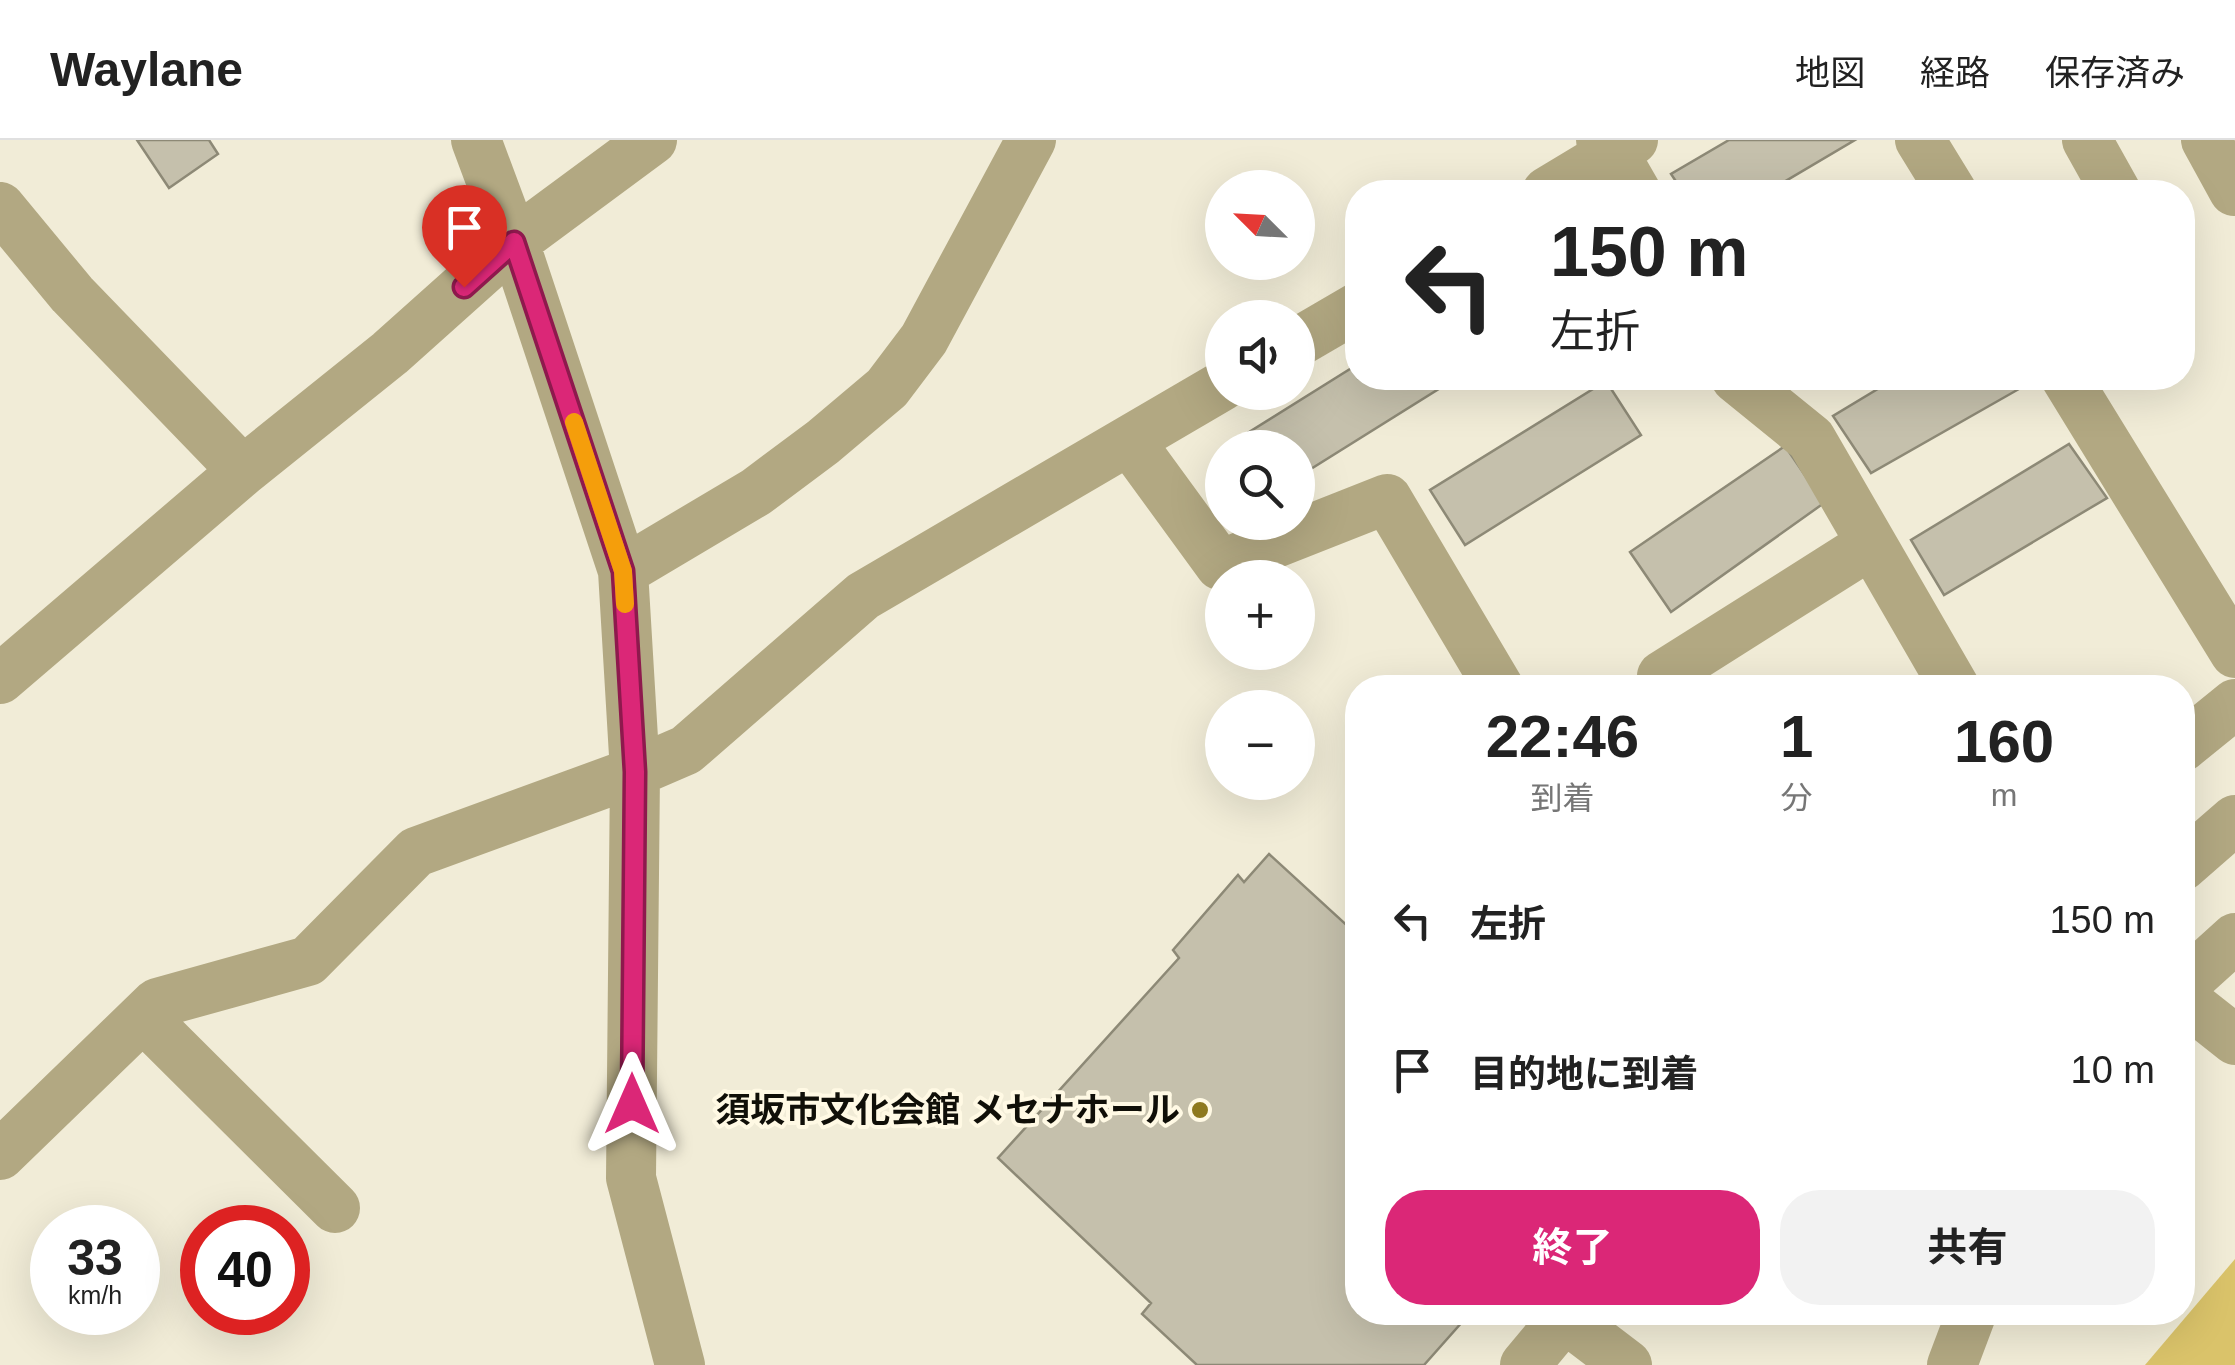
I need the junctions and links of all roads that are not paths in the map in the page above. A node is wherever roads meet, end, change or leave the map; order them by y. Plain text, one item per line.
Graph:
1 (476, 140) edge
2 (652, 140) edge
3 (1031, 140) edge
4 (1920, 140) edge
5 (2087, 140) edge
6 (2206, 140) edge
7 (1621, 156) edge
8 (1571, 180) edge
9 (1945, 180) edge
10 (2109, 180) edge
11 (2234, 192) edge
12 (0, 208) edge
13 (514, 242) junction
14 (1345, 315) edge
15 (1315, 332) edge
16 (1751, 390) edge
17 (2073, 390) edge
18 (1205, 396) edge
19 (1130, 442) junction
20 (243, 471) junction
21 (1871, 544) junction
22 (623, 571) junction
23 (2235, 654) edge
24 (1492, 675) edge
25 (1664, 675) edge
26 (1947, 675) edge
27 (0, 679) edge
28 (2235, 704) edge
29 (2195, 736) edge
30 (635, 772) junction
31 (2235, 820) edge
32 (2195, 855) edge
33 (2235, 938) edge
34 (2195, 974) edge
35 (2195, 1008) edge
36 (142, 1017) junction
37 (2235, 1040) edge
38 (0, 1155) edge
39 (335, 1208) dead end
40 (1558, 1325) edge
41 (1578, 1325) edge
42 (1967, 1325) edge
43 (675, 1361) edge
44 (1525, 1365) edge
45 (1627, 1365) edge
46 (1952, 1365) edge

1 - 13 street
2 - 13 street
3 - 22 street
4 - 9 street
5 - 10 street
6 - 11 street
7 - 8 street
12 - 20 street
13 - 20 street
13 - 22 street
14 - 15 street
16 - 21 street
17 - 23 street
18 - 19 street
19 - 24 street
19 - 30 street
20 - 27 street
21 - 25 street
21 - 26 street
22 - 30 street
28 - 29 street
30 - 36 street
30 - 43 street
31 - 32 street
33 - 34 street
35 - 37 street
36 - 38 street
36 - 39 street
40 - 44 street
41 - 45 street
42 - 46 street

